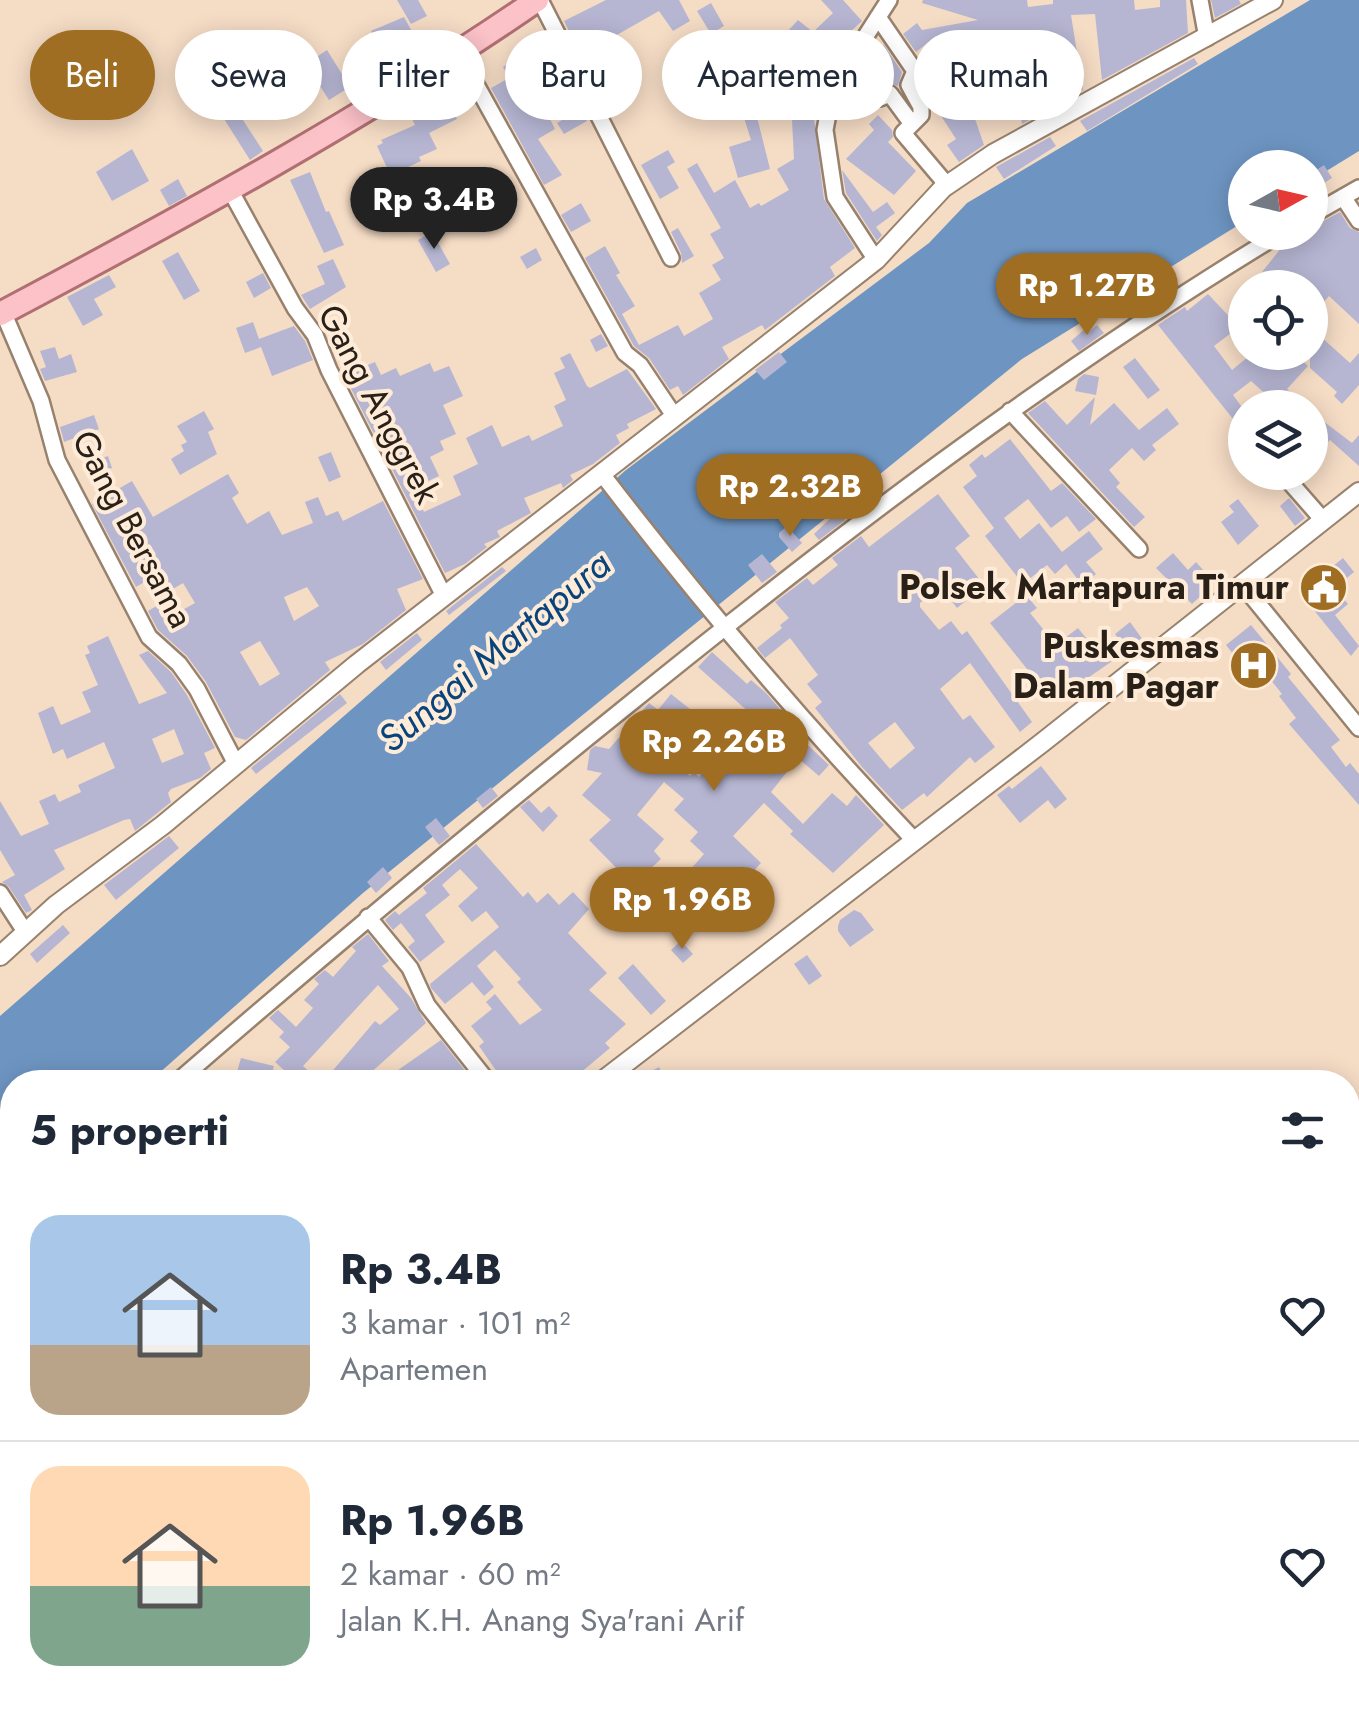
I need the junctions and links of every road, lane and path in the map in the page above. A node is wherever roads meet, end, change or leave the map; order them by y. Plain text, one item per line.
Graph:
1 (539, 0) edge
2 (890, 0) edge
3 (1200, 0) edge
4 (1274, 0) edge
5 (878, 17) junction
6 (869, 30) edge
7 (485, 36) edge
8 (1207, 38) junction
9 (894, 99) edge
10 (485, 101) edge
11 (346, 120) edge
12 (826, 120) edge
13 (912, 124) junction
14 (945, 186) junction
15 (229, 188) junction
16 (1359, 188) edge
17 (1343, 196) junction
18 (1328, 205) edge
19 (1359, 221) edge
20 (1256, 250) edge
21 (671, 258) dead end
22 (876, 260) junction
23 (2, 313) edge
24 (1010, 411) junction
25 (675, 418) junction
26 (605, 478) junction
27 (1297, 490) edge
28 (1359, 492) edge
29 (1323, 520) junction
30 (1139, 549) dead end
31 (1242, 584) junction
32 (444, 596) junction
33 (718, 622) junction
34 (1359, 728) edge
35 (235, 762) junction
36 (915, 841) junction
37 (0, 894) edge
38 (368, 916) junction
39 (26, 933) junction
40 (0, 956) edge
41 (204, 1070) edge
42 (478, 1070) edge
43 (617, 1070) edge

1 - 7 main road
1 - 21 street
2 - 5 street
3 - 8 street
4 - 8 street
5 - 6 street
5 - 13 street
8 - 14 street
9 - 13 street
10 - 25 street
11 - 15 main road
12 - 22 street
13 - 14 street
14 - 22 street
15 - 23 main road
15 - 32 street, Gang Anggrek
16 - 17 street
17 - 18 street
17 - 19 street
20 - 24 street
22 - 25 street
23 - 35 street, Gang Bersama
24 - 30 street
24 - 33 street
25 - 26 street
26 - 32 street
26 - 33 street
27 - 29 street
28 - 29 street
29 - 31 street
31 - 34 street
31 - 36 street
32 - 35 street
33 - 36 street
33 - 38 street
35 - 39 street
36 - 43 street
37 - 39 street
38 - 41 street
38 - 42 street
39 - 40 street

